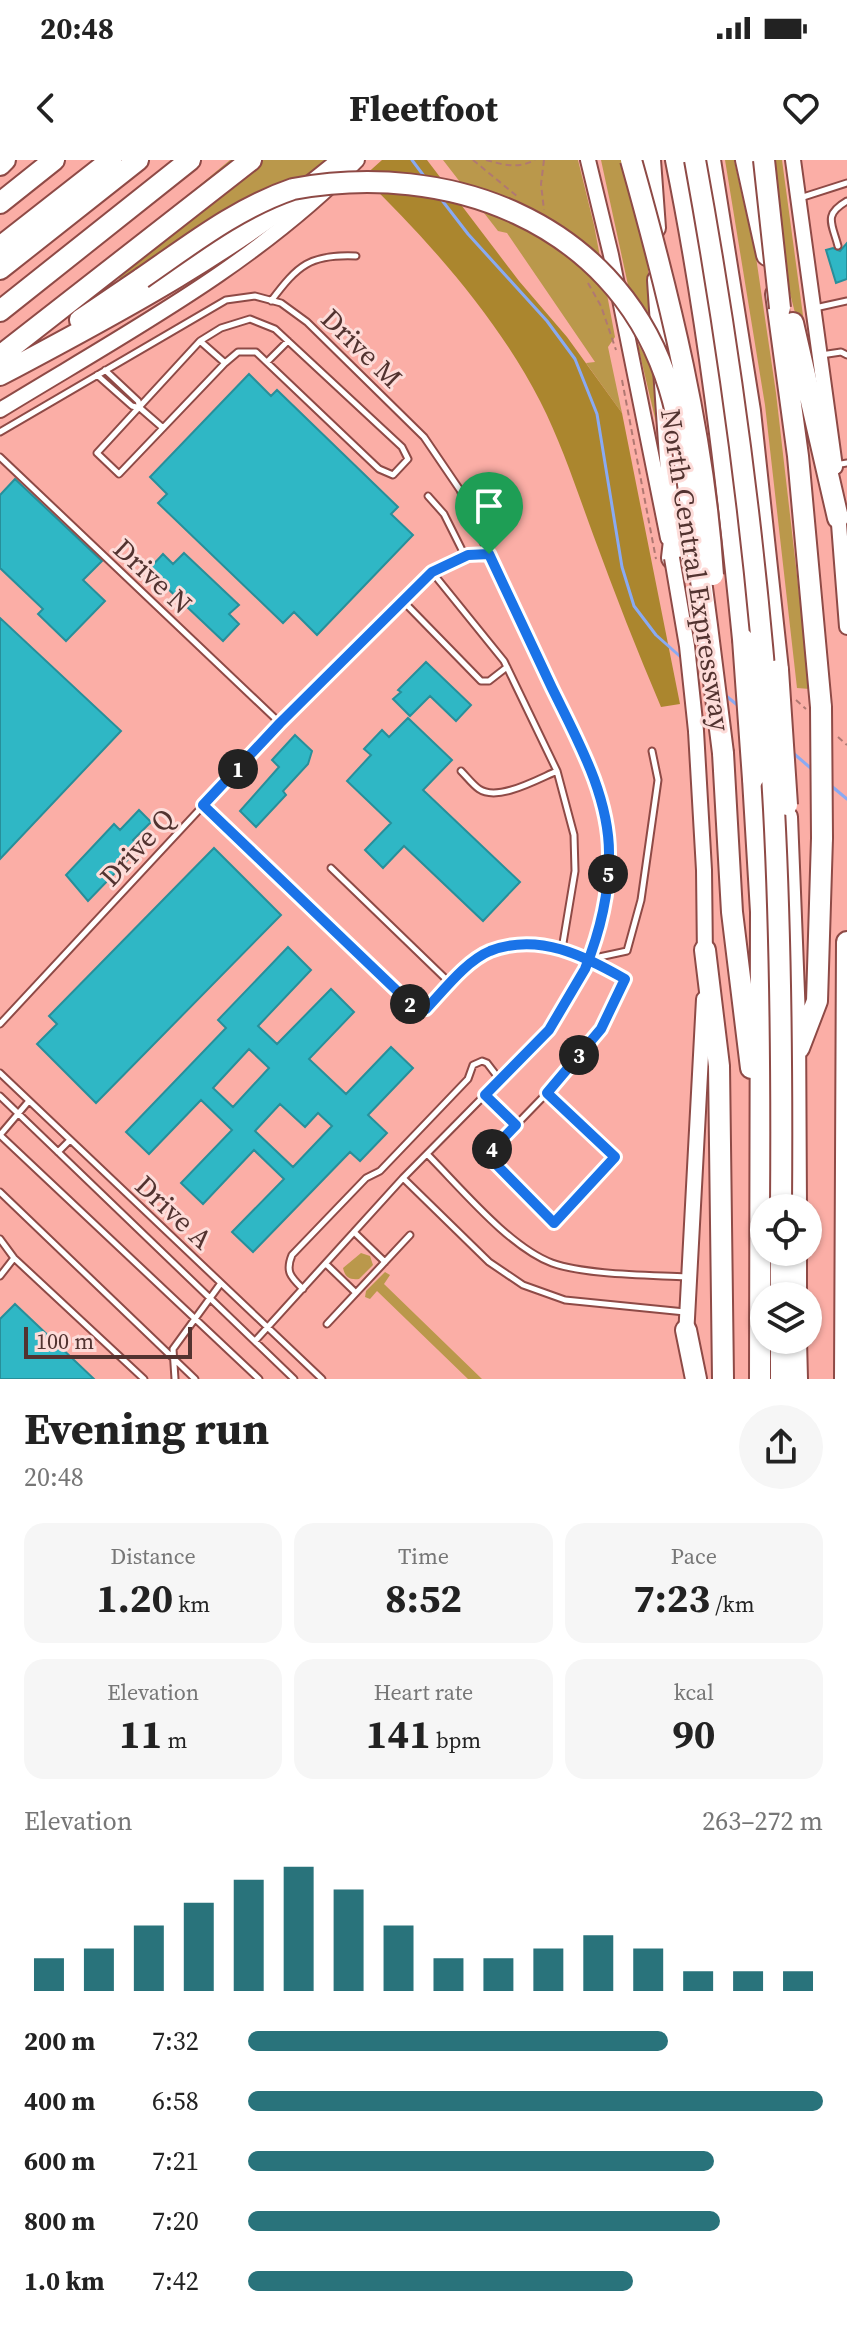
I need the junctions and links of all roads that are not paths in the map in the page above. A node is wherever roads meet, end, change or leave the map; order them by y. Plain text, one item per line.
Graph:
1 (5, 160) edge
2 (54, 160) edge
3 (111, 160) edge
4 (138, 160) edge
5 (190, 160) edge
6 (251, 160) edge
7 (588, 160) edge
8 (631, 160) edge
9 (650, 160) edge
10 (676, 160) edge
11 (695, 160) edge
12 (710, 160) edge
13 (748, 160) edge
14 (764, 160) edge
15 (793, 160) edge
16 (351, 161) edge
17 (0, 165) edge
18 (847, 183) edge
19 (799, 198) junction
20 (847, 201) edge
21 (0, 203) edge
22 (838, 246) dead end
23 (0, 247) edge
24 (356, 256) dead end
25 (0, 269) edge
26 (271, 301) junction
27 (847, 301) edge
28 (780, 308) junction
29 (814, 308) junction
30 (0, 311) edge
31 (200, 341) junction
32 (288, 341) junction
33 (820, 355) junction
34 (847, 355) edge
35 (0, 356) edge
36 (267, 362) junction
37 (225, 363) junction
38 (105, 370) junction
39 (0, 374) edge
40 (97, 375) junction
41 (140, 408) junction
42 (0, 410) edge
43 (163, 428) junction
44 (0, 432) edge
45 (0, 457) edge
46 (841, 464) edge
47 (428, 496) dead end
48 (838, 518) junction
49 (489, 554) junction
50 (465, 556) junction
51 (672, 558) junction
52 (432, 572) junction
53 (846, 582) edge
54 (403, 601) junction
55 (847, 627) edge
56 (507, 667) junction
57 (280, 723) junction
58 (652, 751) dead end
59 (723, 753) junction
60 (461, 771) dead end
61 (557, 771) junction
62 (203, 805) junction
63 (331, 868) dead end
64 (847, 942) edge
65 (562, 949) junction
66 (705, 950) junction
67 (589, 959) junction
68 (451, 984) junction
69 (0, 1024) edge
70 (795, 1059) junction
71 (0, 1073) edge
72 (501, 1080) junction
73 (547, 1093) junction
74 (485, 1095) junction
75 (0, 1096) edge
76 (28, 1102) junction
77 (18, 1113) junction
78 (516, 1125) junction
79 (762, 1131) junction
80 (0, 1135) edge
81 (69, 1141) junction
82 (58, 1152) junction
83 (427, 1154) junction
84 (403, 1178) junction
85 (0, 1192) edge
86 (781, 1194) edge
87 (796, 1194) edge
88 (354, 1232) junction
89 (410, 1235) dead end
90 (0, 1239) edge
91 (14, 1258) junction
92 (385, 1262) junction
93 (326, 1264) junction
94 (0, 1276) edge
95 (687, 1278) junction
96 (221, 1283) junction
97 (303, 1289) junction
98 (356, 1293) junction
99 (209, 1297) junction
100 (195, 1317) junction
101 (687, 1321) junction
102 (327, 1324) dead end
103 (268, 1327) junction
104 (255, 1341) junction
105 (781, 1354) edge
106 (796, 1354) edge
107 (173, 1358) junction
108 (144, 1379) edge
109 (175, 1379) edge
110 (195, 1379) edge
111 (259, 1379) edge
112 (294, 1379) edge
113 (322, 1379) edge
114 (686, 1379) edge
115 (696, 1379) edge
116 (723, 1379) edge
117 (760, 1379) edge
118 (781, 1379) edge
119 (797, 1379) edge
120 (845, 1379) edge

1 - 17 highway
2 - 21 highway
3 - 23 highway
4 - 25 highway
5 - 30 highway
6 - 35 highway
7 - 51 main road, North Central Expressway
8 - 59 highway, bridge
9 - 51 highway
10 - 79 highway, North Central Expressway, bridge
11 - 86 highway, bridge
12 - 70 highway, bridge
13 - 28 highway, bridge
13 - 48 highway
14 - 28 highway, bridge
15 - 19 main road
16 - 39 highway
16 - 42 main road
18 - 19 lane
19 - 29 main road
20 - 22 lane
24 - 26 lane
26 - 38 lane, Drive M
26 - 49 lane, Drive M
27 - 29 lane
28 - 70 highway, bridge
29 - 33 main road
31 - 32 lane
31 - 37 lane
31 - 41 lane
32 - 36 lane
32 - 36 lane
33 - 34 lane
33 - 46 main road
36 - 37 lane
37 - 43 lane
38 - 40 lane, Drive M
38 - 41 lane
39 - 59 highway, bridge
40 - 41 lane
40 - 44 lane, Drive M
41 - 43 lane
41 - 43 lane
45 - 57 lane, Drive N
46 - 48 main road
47 - 50 lane
48 - 53 main road
49 - 50 lane, Drive Q
49 - 67 lane, Drive M
50 - 52 lane, Drive Q
51 - 66 main road, North Central Expressway, bridge
52 - 54 lane, Drive Q
52 - 56 lane
53 - 55 main road
54 - 56 lane
54 - 57 lane, Drive Q
56 - 61 lane
57 - 62 lane, Drive Q
58 - 67 lane
59 - 79 highway
60 - 61 lane
61 - 65 lane
62 - 68 lane
62 - 69 lane, Drive Q
63 - 68 lane
64 - 120 highway
65 - 67 lane
65 - 68 lane
66 - 95 main road, North Central Expressway
66 - 116 highway
67 - 72 lane, Drive M
67 - 73 lane
70 - 87 highway
71 - 76 lane, Drive A
72 - 74 lane, Drive M
72 - 97 lane
73 - 78 lane
73 - 78 lane
74 - 78 lane
74 - 83 lane, Drive M
75 - 77 lane, Drive A
76 - 77 lane
76 - 81 lane, Drive A
77 - 80 lane
77 - 82 lane, Drive A
79 - 117 highway, North Central Expressway
80 - 100 lane
81 - 82 lane
81 - 96 lane, Drive A
82 - 99 lane, Drive A
83 - 84 lane, Drive M
83 - 95 lane
84 - 88 lane, Drive M
84 - 101 lane
85 - 107 lane
88 - 92 lane
88 - 93 lane, Drive M
89 - 92 lane
90 - 91 lane
91 - 94 lane
91 - 108 lane
92 - 98 lane
93 - 97 lane, Drive M
93 - 98 lane
95 - 101 main road, North Central Expressway
96 - 99 lane
96 - 103 lane, Drive A
97 - 103 lane, Drive M
98 - 102 lane
99 - 100 lane
99 - 104 lane, Drive A
100 - 107 lane
100 - 111 lane
101 - 114 main road, North Central Expressway
101 - 115 highway
103 - 104 lane, Drive M
103 - 113 lane, Drive A
104 - 112 lane, Drive A
105 - 118 highway
106 - 119 highway
107 - 109 lane
107 - 110 lane

